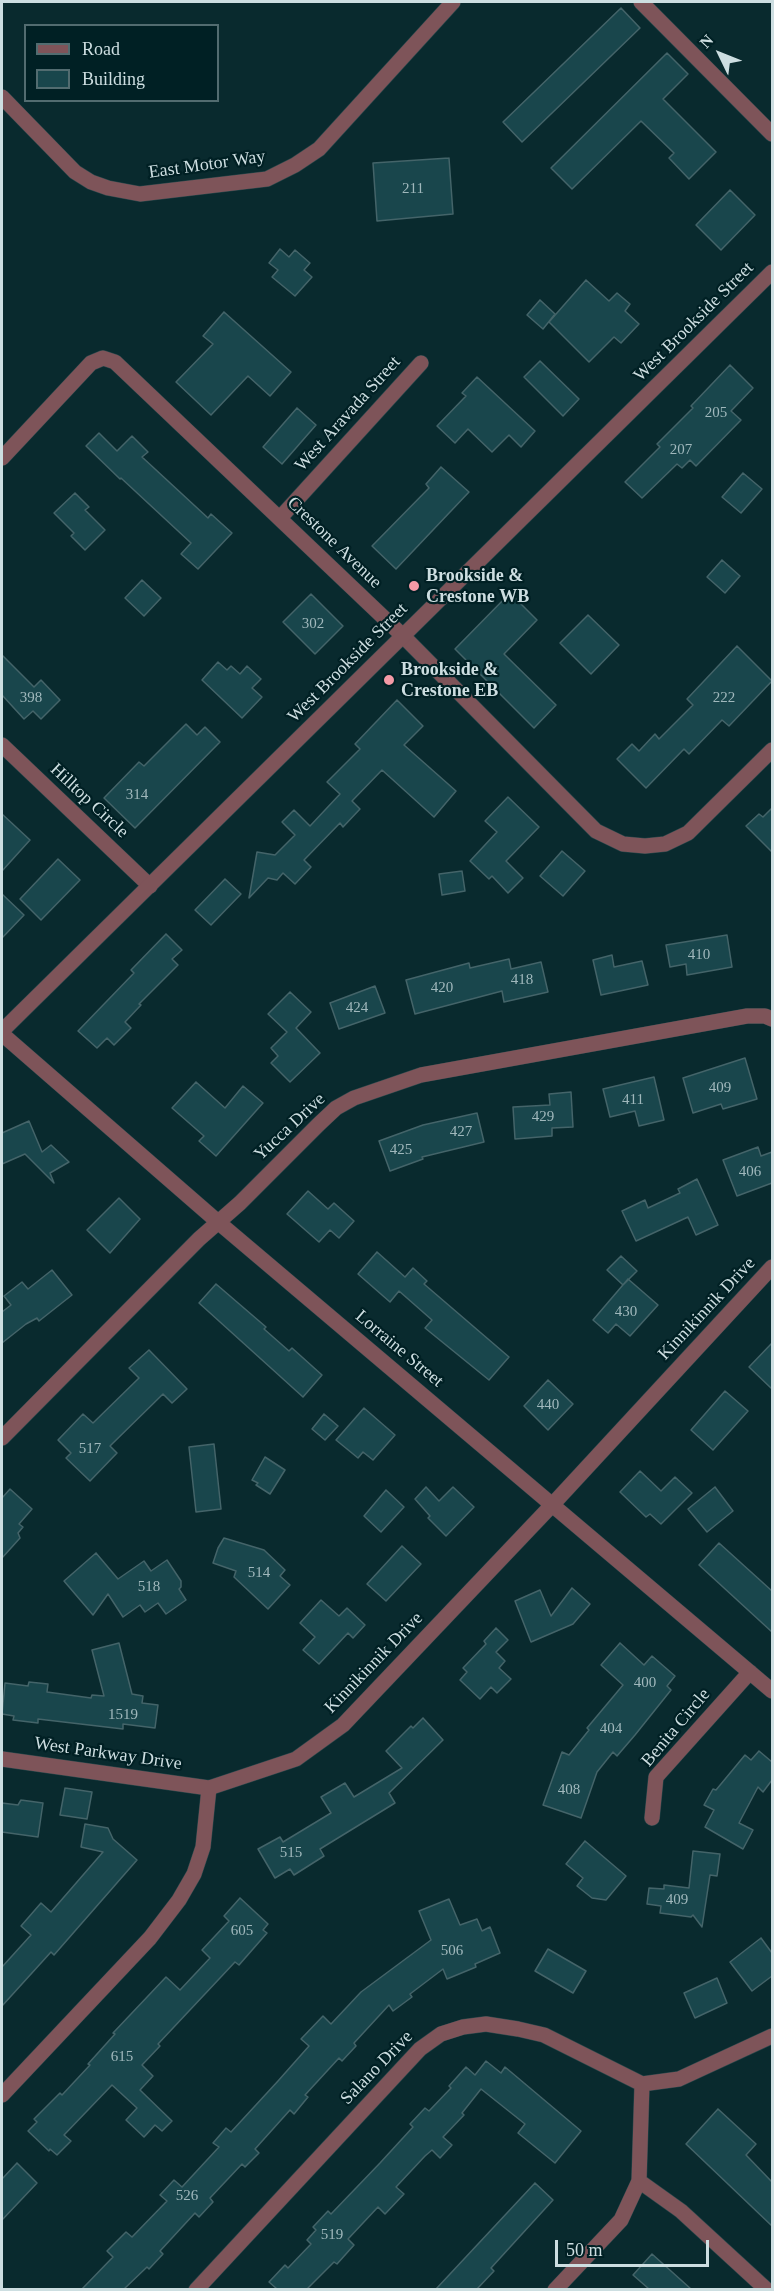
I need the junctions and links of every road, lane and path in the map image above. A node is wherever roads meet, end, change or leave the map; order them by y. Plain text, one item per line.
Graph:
1 (453, 2) edge
2 (641, 2) edge
3 (2, 97) edge
4 (772, 134) edge
5 (772, 272) edge
6 (421, 363) dead end
7 (2, 458) edge
8 (280, 518) junction
9 (403, 636) junction
10 (2, 745) edge
11 (772, 750) edge
12 (150, 886) junction
13 (772, 1019) edge
14 (2, 1033) edge
15 (218, 1222) junction
16 (772, 1267) edge
17 (2, 1438) edge
18 (553, 1504) junction
19 (750, 1672) junction
20 (772, 1691) edge
21 (2, 1759) edge
22 (209, 1788) junction
23 (652, 1818) dead end
24 (772, 2036) edge
25 (642, 2084) junction
26 (2, 2095) edge
27 (639, 2181) junction
28 (196, 2289) edge
29 (555, 2289) edge
30 (767, 2289) edge

1 - 3 street, East Motor Way
2 - 4 street
5 - 9 street, West Brookside Street
6 - 8 street, West Aravada Street
7 - 8 street, Crestone Avenue
8 - 9 street, Crestone Avenue
9 - 11 street, Crestone Avenue
9 - 12 street, West Brookside Street
10 - 12 street, Hilltop Circle
12 - 14 street, West Brookside Street
13 - 15 street, Yucca Drive
14 - 15 street, Lorraine Street
15 - 17 street, Yucca Drive
15 - 18 street, Lorraine Street
16 - 18 street, Kinnikinnik Drive
18 - 19 street, Lorraine Street
18 - 22 street, Kinnikinnik Drive
19 - 20 street, Lorraine Street
19 - 23 street, Benita Circle
21 - 22 street, West Parkway Drive
22 - 26 street
24 - 25 street
25 - 27 street
25 - 28 street, Salano Drive
27 - 29 street
27 - 30 street

